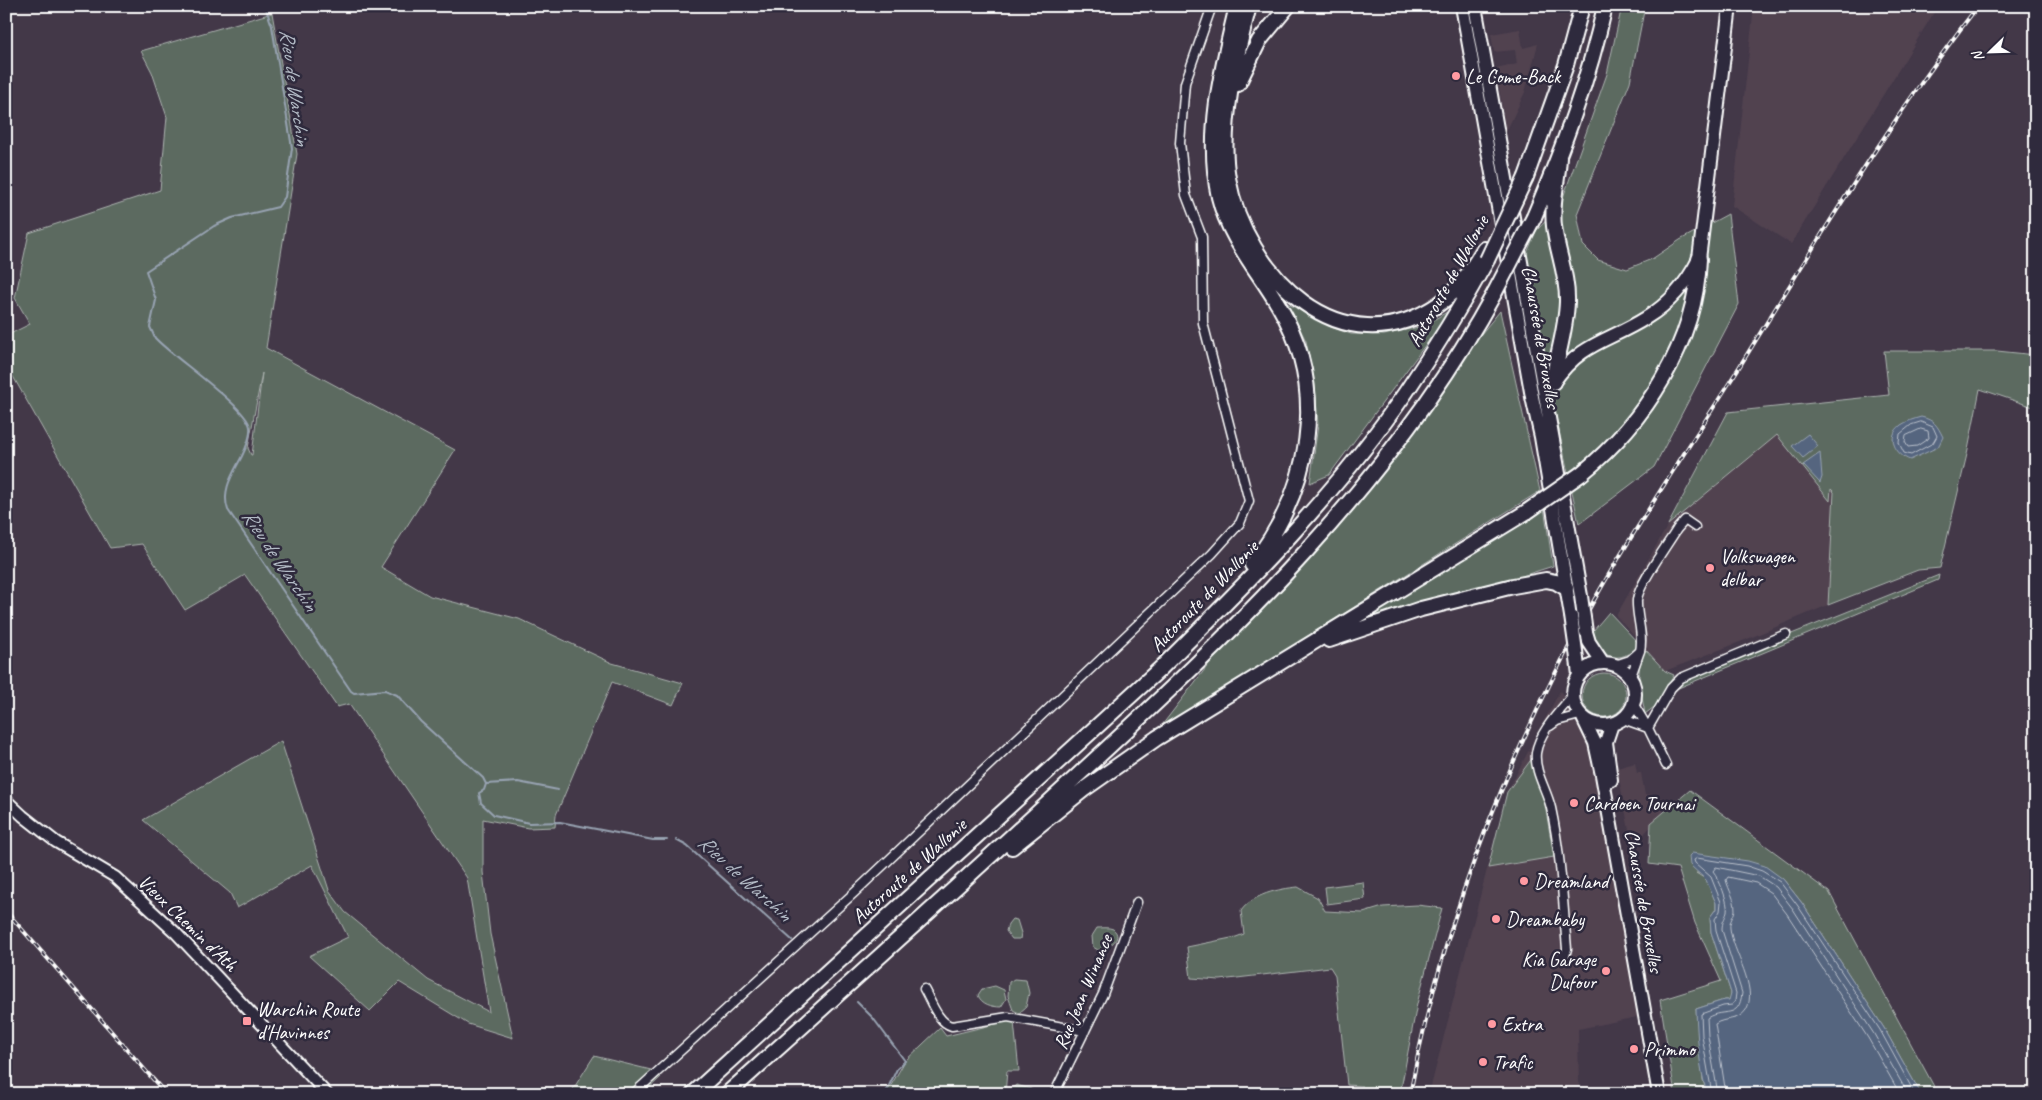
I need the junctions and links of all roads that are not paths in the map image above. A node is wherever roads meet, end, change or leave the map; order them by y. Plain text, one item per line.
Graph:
1 (1212, 6) edge
2 (1237, 6) edge
3 (1249, 6) edge
4 (1288, 6) edge
5 (1462, 6) edge
6 (1475, 6) edge
7 (1582, 6) edge
8 (1605, 6) edge
9 (1730, 6) edge
10 (1474, 36) junction
11 (1230, 100) junction
12 (1559, 157) junction
13 (1486, 255) junction
14 (1699, 259) junction
15 (1553, 382) junction
16 (1547, 412) junction
17 (1695, 527) dead end
18 (1566, 588) junction
19 (1229, 601) junction
20 (1786, 634) dead end
21 (1640, 651) junction
22 (1287, 658) junction
23 (1609, 664) junction
24 (1579, 675) junction
25 (1630, 679) junction
26 (1572, 695) junction
27 (1633, 703) junction
28 (1582, 716) junction
29 (1618, 721) junction
30 (1548, 727) junction
31 (1648, 728) junction
32 (1666, 765) dead end
33 (6, 800) edge
34 (983, 862) junction
35 (1138, 902) dead end
36 (1559, 958) dead end
37 (924, 989) dead end
38 (1085, 1031) junction
39 (327, 1094) edge
40 (633, 1094) edge
41 (693, 1094) edge
42 (727, 1094) edge
43 (1054, 1094) edge
44 (1659, 1094) edge
45 (1666, 1094) edge

1 - 40 street
2 - 19 highway
3 - 11 highway
4 - 11 highway
5 - 10 main road, Chaussée de Bruxelles
6 - 10 main road, Chaussée de Bruxelles
7 - 13 highway, Autoroute de Wallonie, bridge
8 - 12 highway
9 - 14 main road
10 - 16 main road, Chaussée de Bruxelles
10 - 18 main road, Chaussée de Bruxelles
11 - 13 highway
12 - 15 highway
12 - 34 highway, bridge
13 - 19 highway, Autoroute de Wallonie
14 - 15 main road
14 - 22 highway, bridge
15 - 16 main road
16 - 23 main road, Chaussée de Bruxelles, bridge
17 - 21 street
18 - 22 highway
18 - 24 main road, Chaussée de Bruxelles, bridge
19 - 41 highway, Autoroute de Wallonie
20 - 31 street
21 - 23 street
21 - 25 street
22 - 34 highway
23 - 24 main road
23 - 25 main road
24 - 26 main road
25 - 27 main road
26 - 28 main road
26 - 30 street
27 - 29 main road
27 - 31 street
28 - 29 main road
28 - 30 street
28 - 44 main road, Chaussée de Bruxelles
29 - 31 street
29 - 45 main road, Chaussée de Bruxelles
30 - 36 street
31 - 32 street
33 - 39 street, Vieux Chemin d'Ath
34 - 42 highway
35 - 38 street, Rue Jean Winance
37 - 38 street
38 - 43 street, Rue Jean Winance

